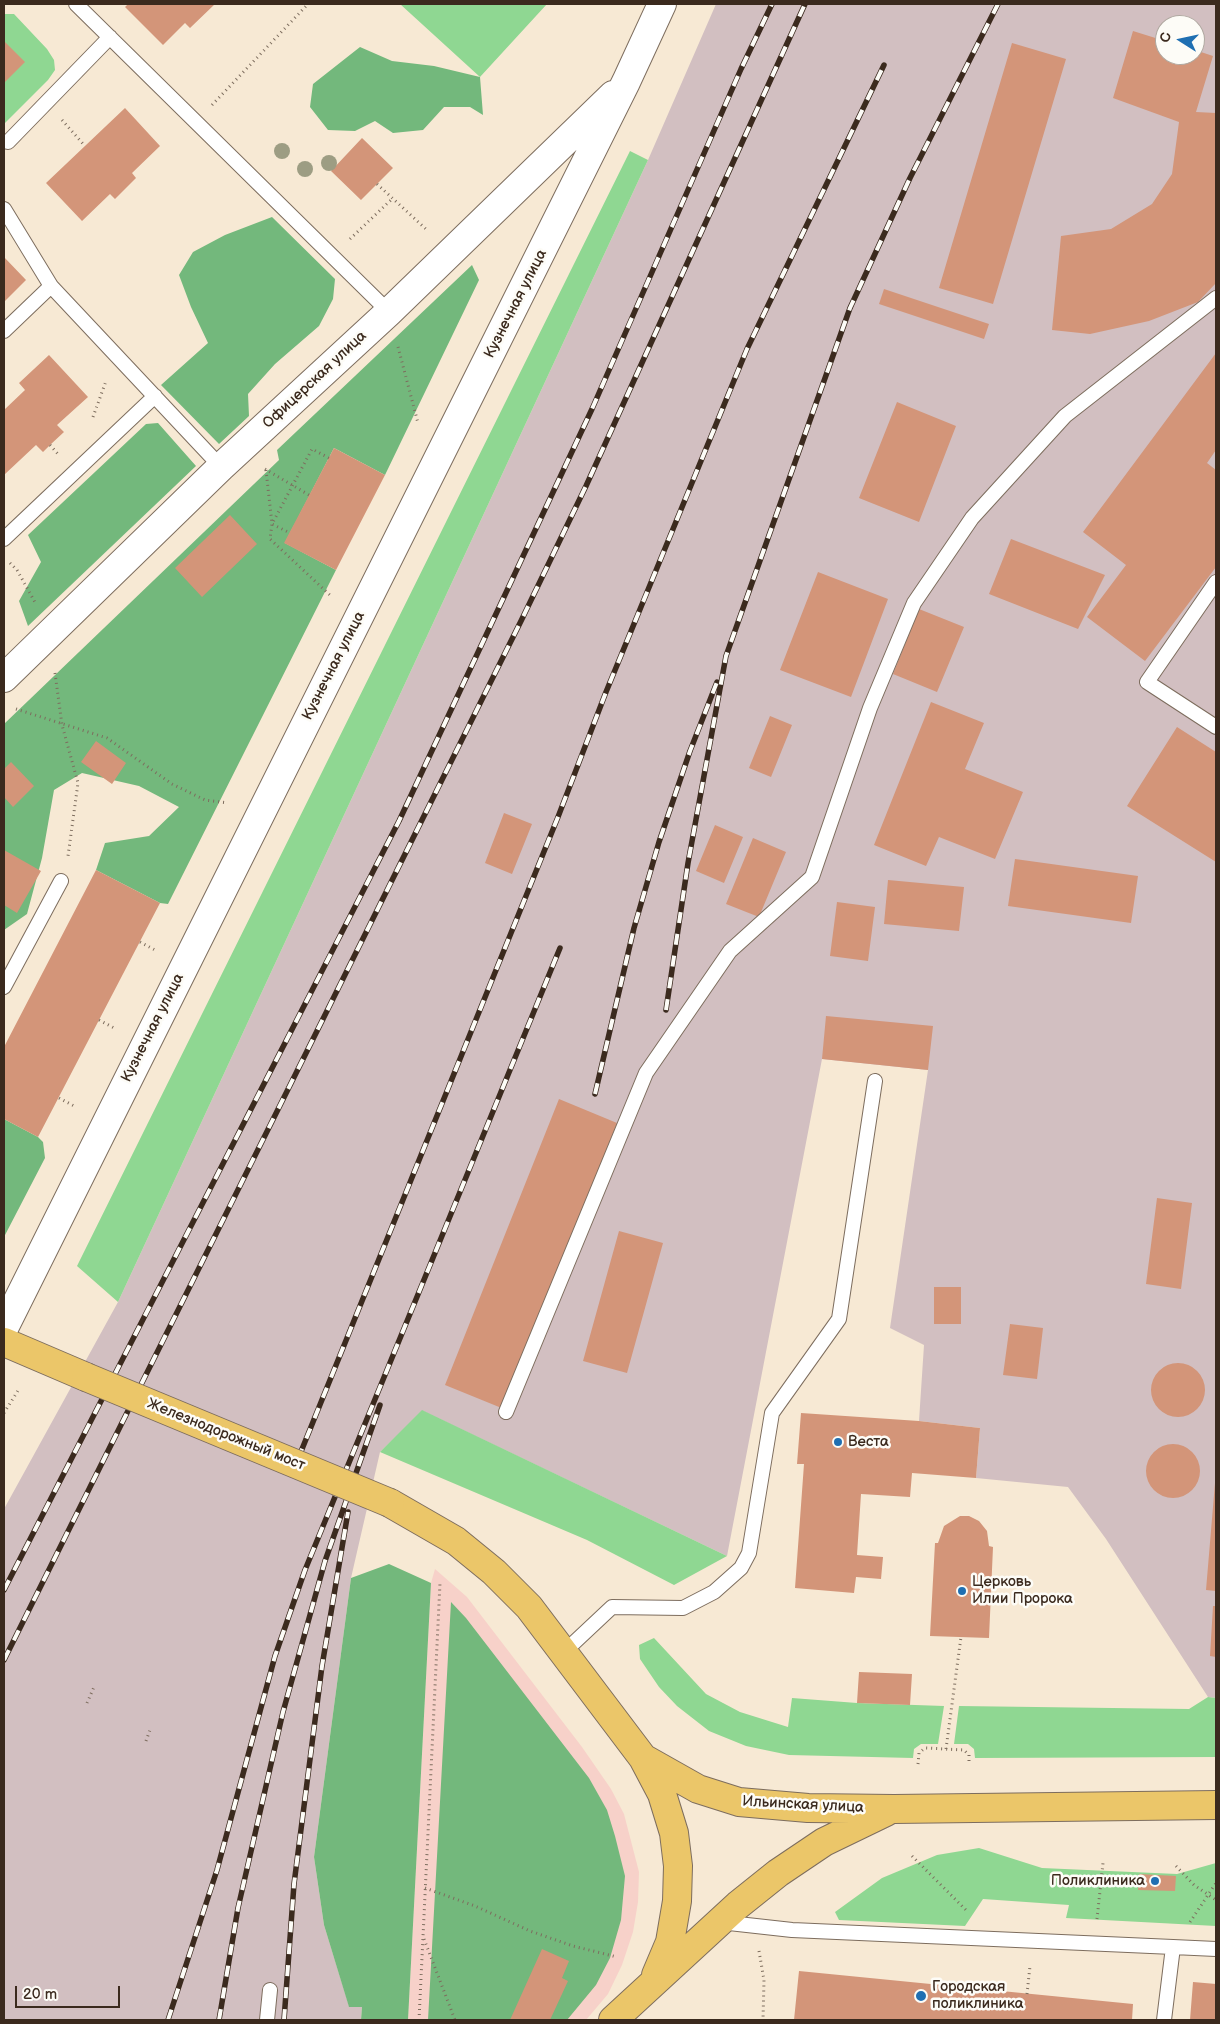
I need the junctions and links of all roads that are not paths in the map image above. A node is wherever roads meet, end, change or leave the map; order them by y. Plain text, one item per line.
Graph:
1 (76, 4) edge
2 (662, 4) edge
3 (110, 37) junction
4 (626, 82) junction
5 (8, 142) dead end
6 (4, 209) edge
7 (51, 286) junction
8 (1216, 298) edge
9 (389, 312) junction
10 (4, 331) edge
11 (155, 396) junction
12 (221, 467) junction
13 (4, 539) edge
14 (1216, 582) edge
15 (4, 678) edge
16 (1216, 727) edge
17 (61, 881) road end
18 (4, 987) edge
19 (875, 1081) dead end
20 (4, 1328) edge
21 (4, 1342) edge
22 (506, 1412) dead end
23 (390, 1502) joint
24 (563, 1653) junction
25 (643, 1758) junction
26 (1216, 1805) edge
27 (894, 1809) junction
28 (720, 1922) junction
29 (1173, 1947) junction
30 (1216, 1949) edge
31 (652, 1983) junction
32 (270, 1990) dead end
33 (267, 2020) edge
34 (612, 2020) edge
35 (1164, 2020) edge

1 - 3 lane
2 - 4 street, Кузнечная улица
3 - 5 lane
3 - 9 lane
4 - 9 street, Офицерская улица
4 - 20 street, Кузнечная улица
6 - 7 lane
7 - 10 lane
7 - 11 lane
8 - 22 lane
9 - 12 street, Офицерская улица
11 - 12 lane
11 - 13 lane
12 - 15 street, Офицерская улица
14 - 16 lane
17 - 18 lane
19 - 24 lane
21 - 23 main road, Железнодорожный мост, bridge
23 - 24 main road, Ильинская улица
24 - 25 main road, Ильинская улица
25 - 27 main road, Ильинская улица
25 - 31 main road
26 - 27 main road, Ильинская улица
27 - 28 main road
28 - 29 lane
28 - 31 main road
29 - 30 lane
29 - 35 lane
31 - 34 main road
32 - 33 lane

